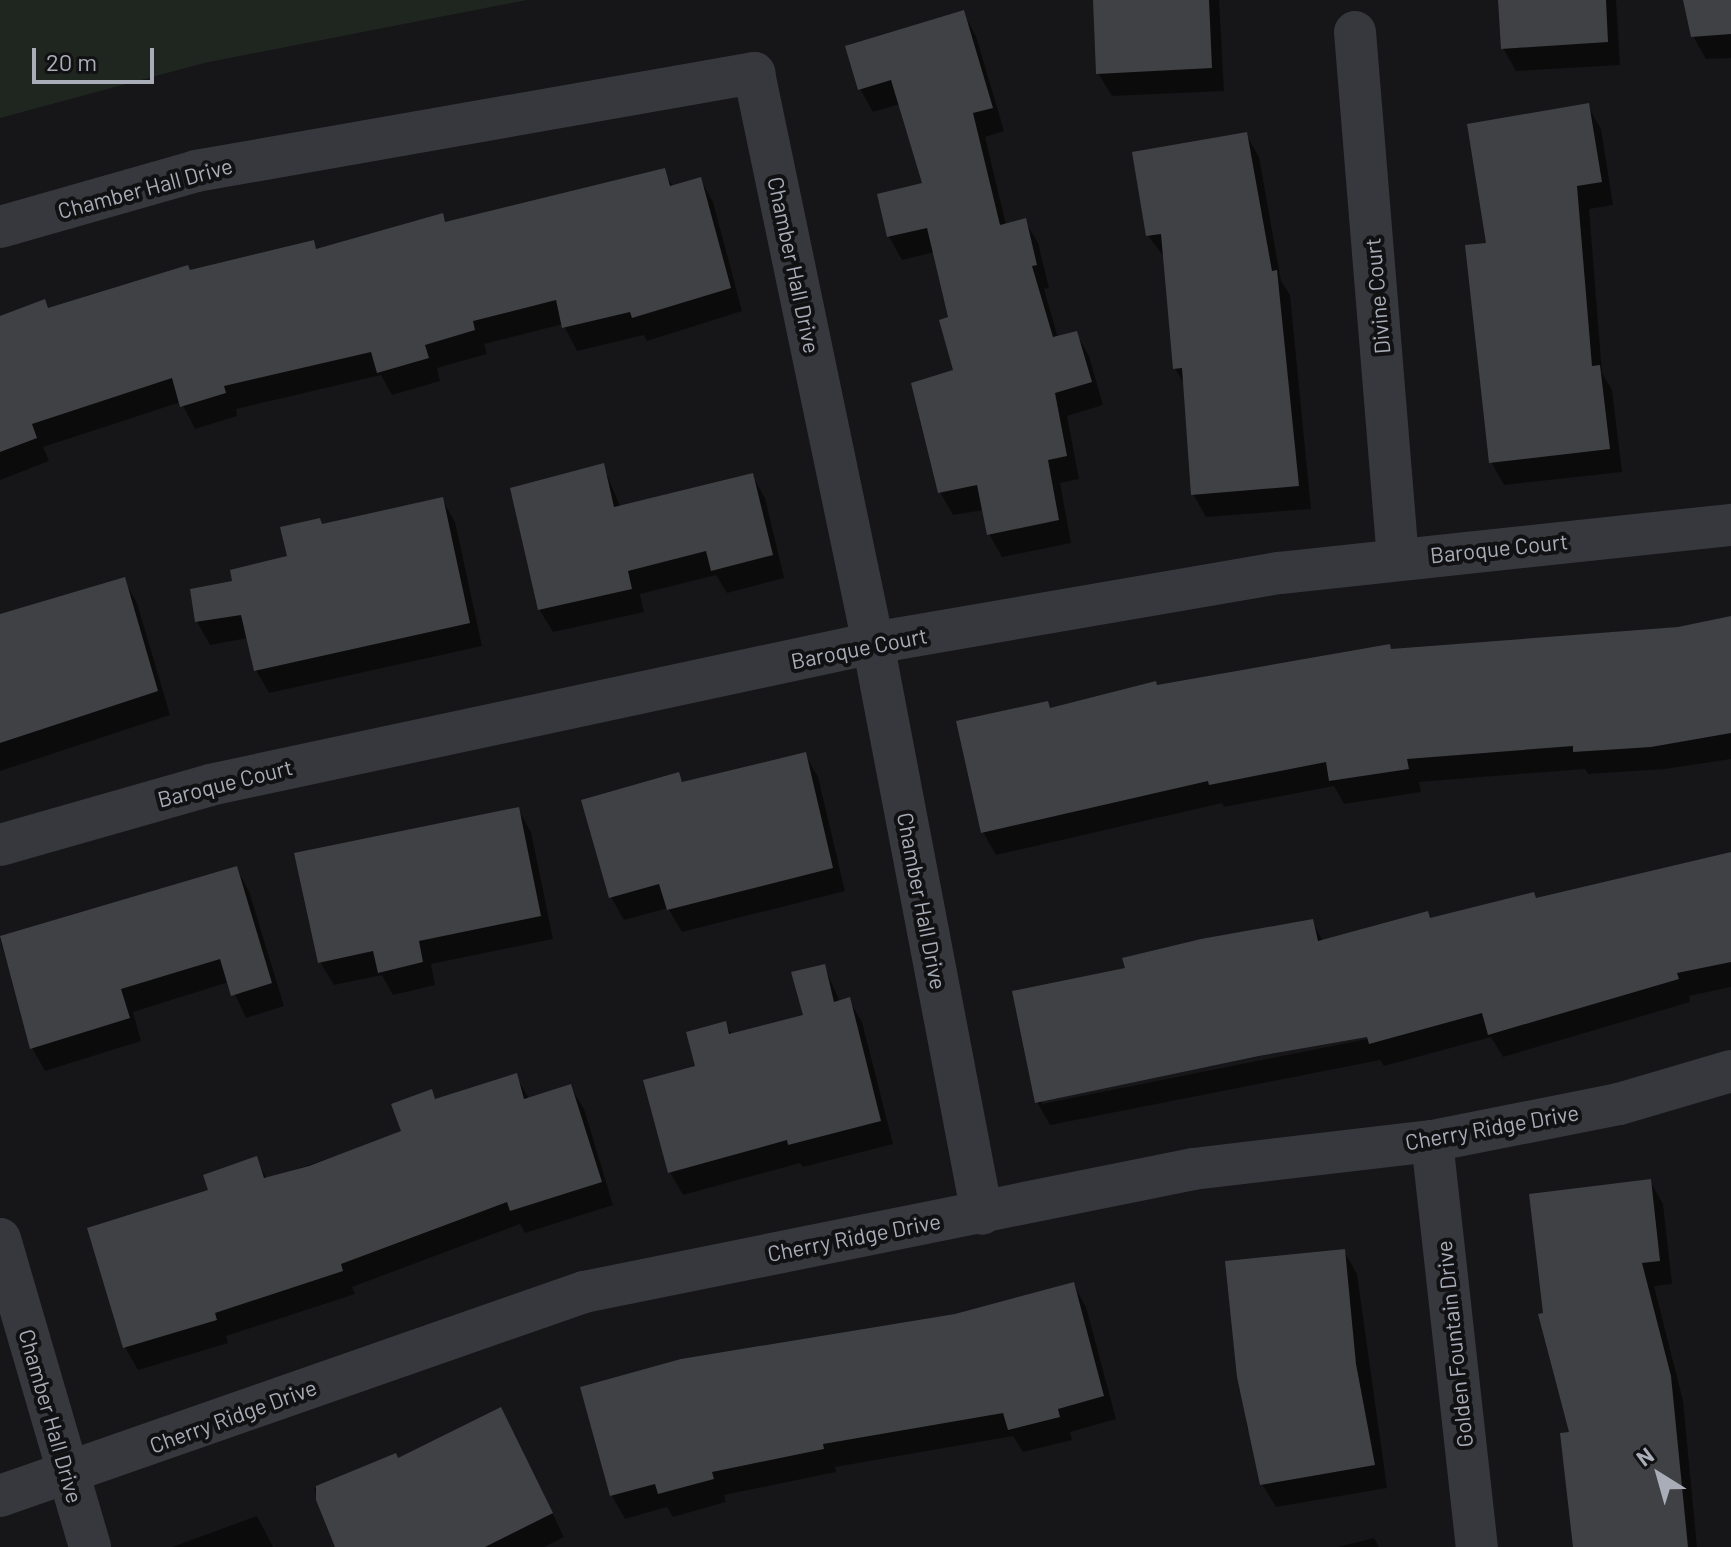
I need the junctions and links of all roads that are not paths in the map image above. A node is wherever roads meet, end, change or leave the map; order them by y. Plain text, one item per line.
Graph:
1 (1355, 32) dead end
2 (0, 227) edge
3 (1731, 525) edge
4 (1398, 559) junction
5 (873, 643) junction
6 (0, 845) edge
7 (1731, 1071) edge
8 (1432, 1141) junction
9 (982, 1214) junction
10 (0, 1239) edge
11 (68, 1475) junction
12 (0, 1496) edge
13 (90, 1547) edge
14 (1477, 1547) edge

1 - 4 street, Divine Court
2 - 5 street, Chamber Hall Drive
3 - 4 street, Baroque Court
4 - 5 street, Baroque Court
5 - 6 street, Baroque Court
5 - 9 street, Chamber Hall Drive
7 - 8 street, Cherry Ridge Drive
8 - 9 street, Cherry Ridge Drive
8 - 14 street, Golden Fountain Drive
9 - 11 street, Cherry Ridge Drive
10 - 11 street, Chamber Hall Drive
11 - 12 street, Cherry Ridge Drive
11 - 13 street, Chamber Hall Drive

